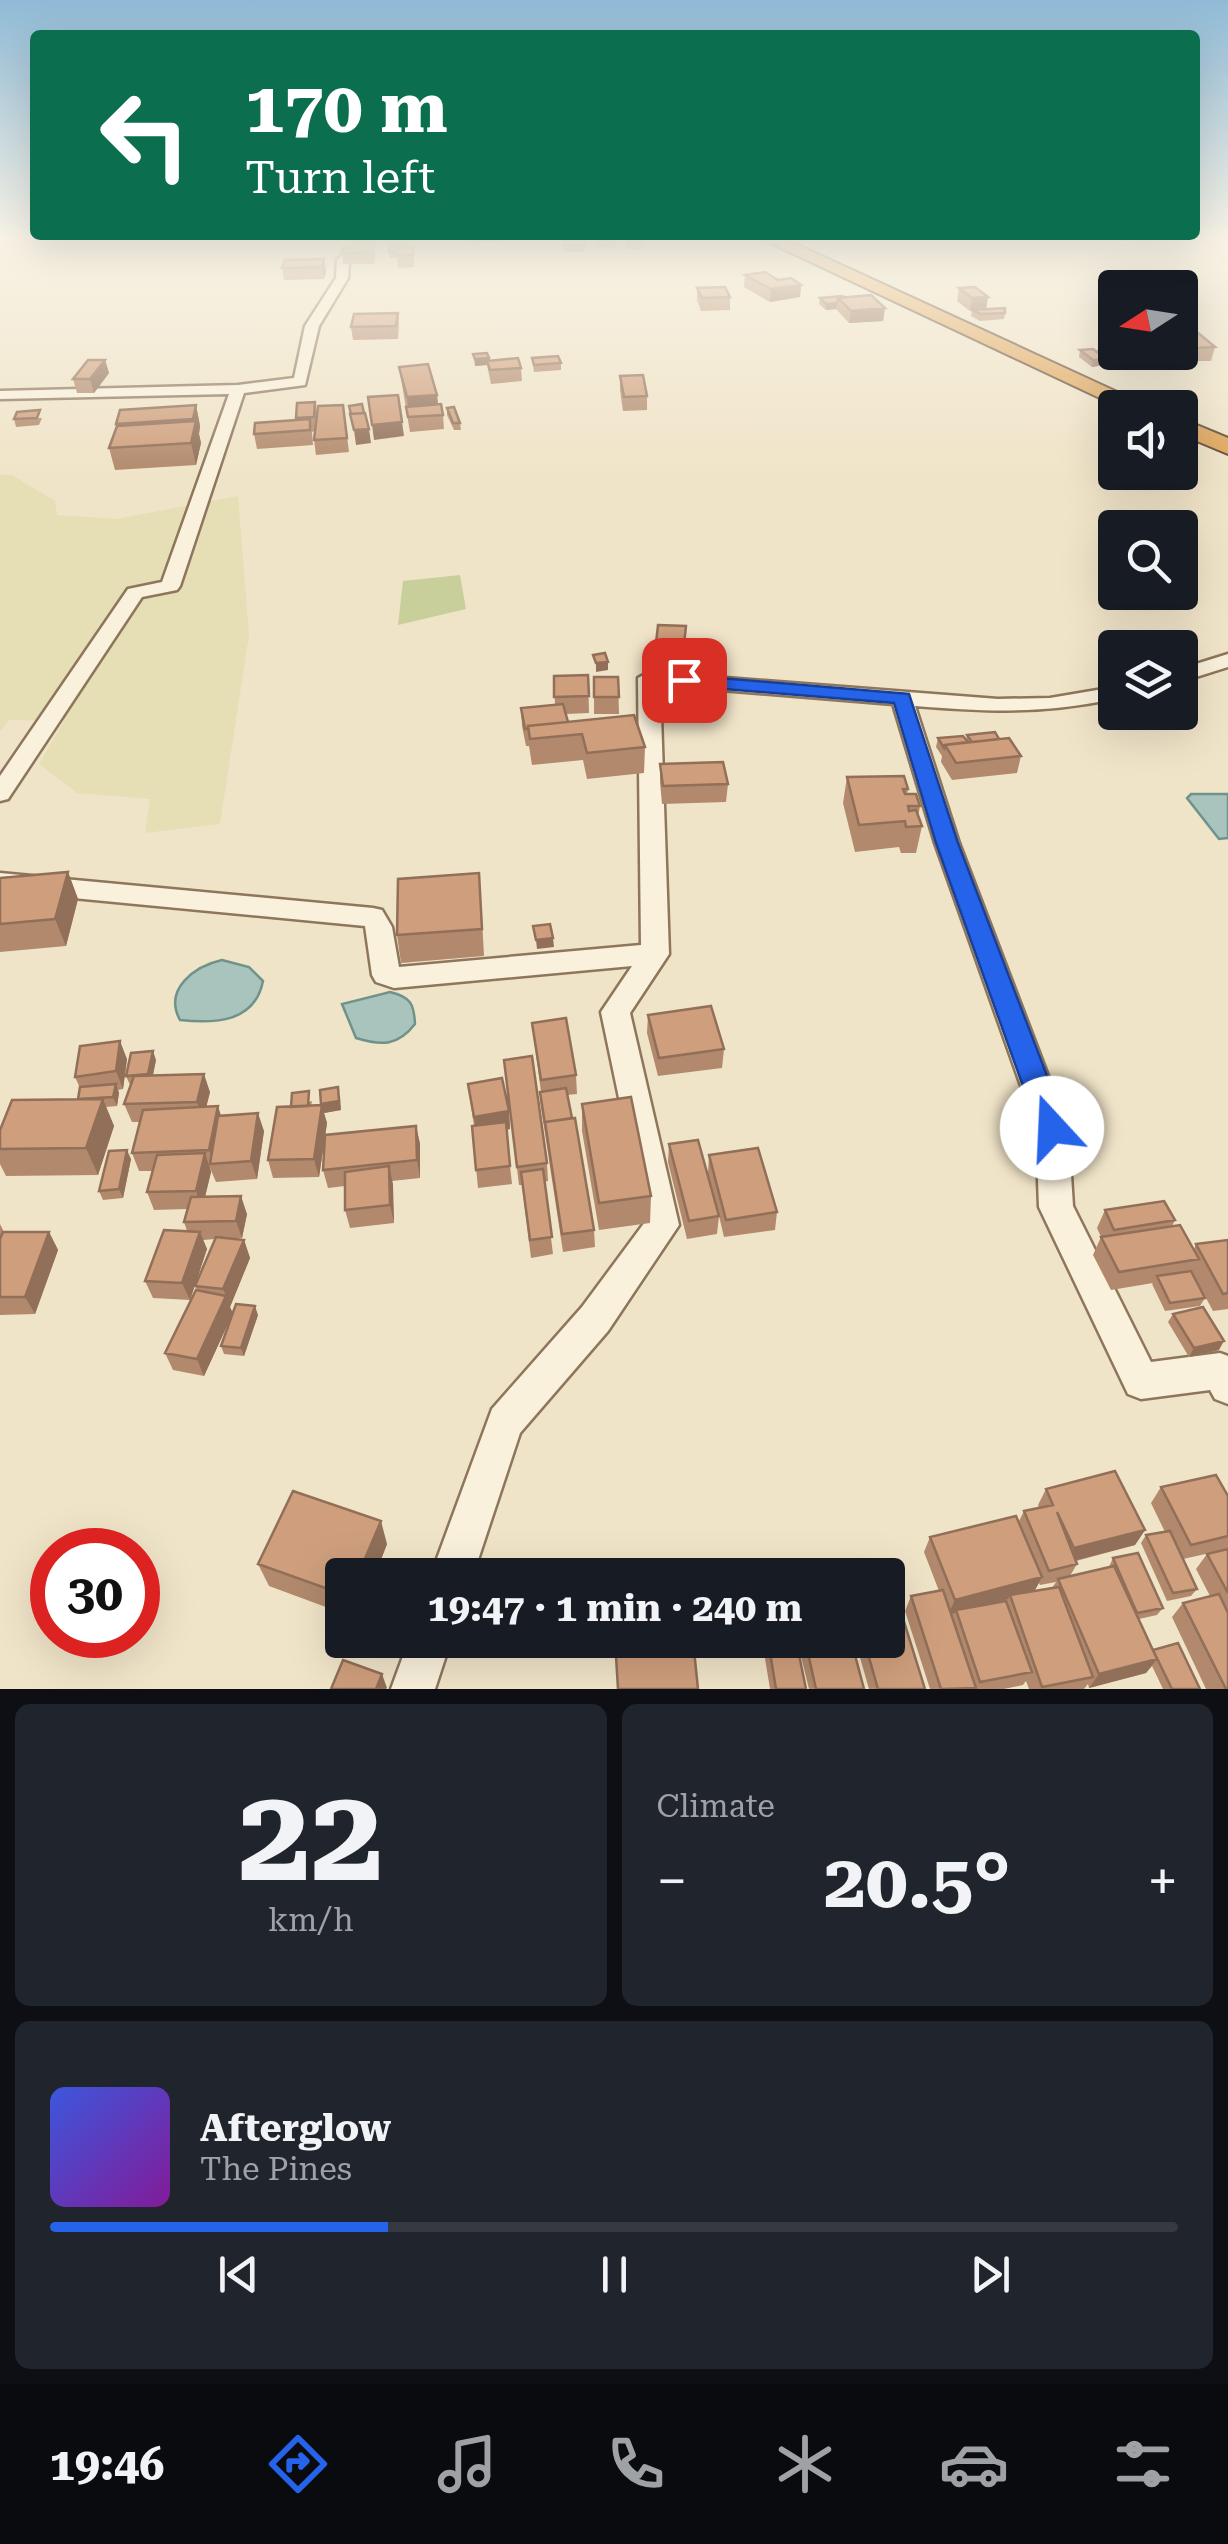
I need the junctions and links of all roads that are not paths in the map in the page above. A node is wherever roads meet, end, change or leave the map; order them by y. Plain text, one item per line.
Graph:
1 (316, 319) edge
2 (946, 319) edge
3 (238, 389) junction
4 (1102, 390) edge
5 (0, 395) edge
6 (1198, 434) edge
7 (1228, 448) edge
8 (1228, 660) edge
9 (1198, 670) edge
10 (1098, 696) edge
11 (902, 698) junction
12 (0, 794) edge
13 (0, 882) edge
14 (655, 954) junction
15 (1228, 1386) edge
16 (458, 1558) edge
17 (424, 1658) edge
18 (413, 1689) edge

1 - 3 street
2 - 4 highway
3 - 5 street
3 - 12 street
6 - 7 highway
8 - 9 street
10 - 11 street
11 - 14 street
11 - 15 street
13 - 14 street
14 - 16 street
17 - 18 street

